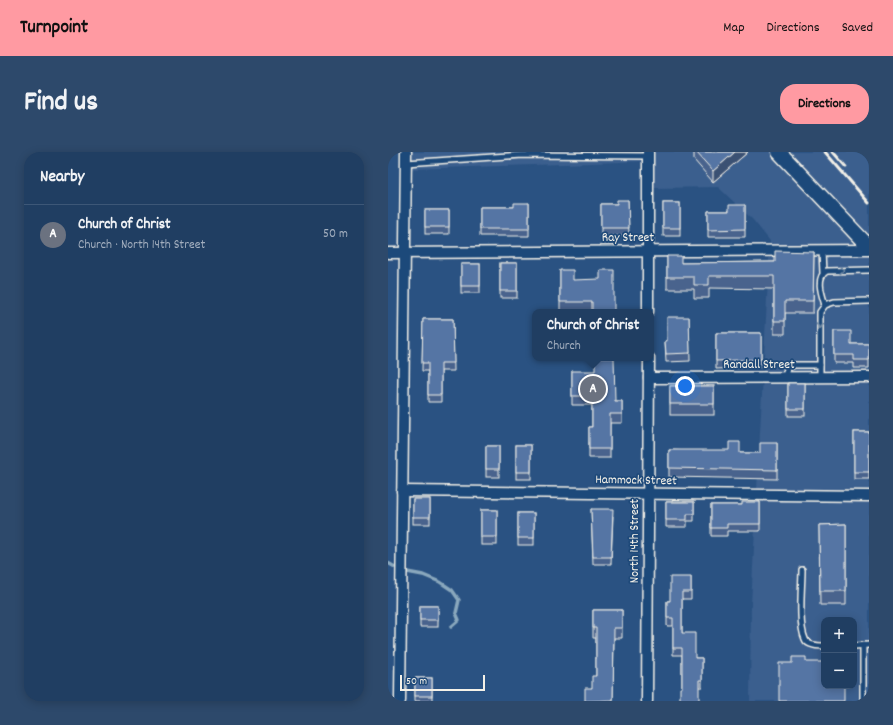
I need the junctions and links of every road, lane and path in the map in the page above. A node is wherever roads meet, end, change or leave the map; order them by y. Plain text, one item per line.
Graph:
1 (406, 152) edge
2 (779, 152) edge
3 (648, 154) edge
4 (406, 164) junction
5 (869, 247) edge
6 (869, 250) edge
7 (648, 251) junction
8 (822, 251) junction
9 (388, 253) edge
10 (405, 253) junction
11 (869, 270) edge
12 (823, 273) junction
13 (869, 301) edge
14 (825, 305) junction
15 (648, 309) edge
16 (649, 361) edge
17 (820, 365) junction
18 (869, 377) edge
19 (649, 378) junction
20 (785, 378) junction
21 (820, 378) junction
22 (402, 491) junction
23 (648, 495) junction
24 (869, 496) edge
25 (802, 570) dead end
26 (863, 645) junction
27 (869, 645) edge
28 (821, 646) edge
29 (857, 646) edge
30 (400, 701) edge
31 (647, 701) edge
32 (862, 701) edge

1 - 4 street
2 - 5 main road
3 - 4 lane
3 - 7 street
4 - 10 street
6 - 8 street, Ray Street
7 - 8 street, Ray Street
7 - 10 street, Ray Street
7 - 15 street
8 - 12 lane
9 - 10 street, Ray Street
10 - 22 street
12 -> 11 lane
12 - 14 lane
13 - 14 lane
14 -> 17 lane
16 - 19 street, North 14th Street
17 - 20 lane
17 - 21 lane
18 - 21 street, Randall Street
19 - 20 street, Randall Street
19 - 23 street, North 14th Street
20 - 21 street, Randall Street
22 - 23 street, Hammock Street
22 - 30 street
23 - 24 street, Hammock Street
23 - 31 street, North 14th Street
25 - 28 lane
26 - 27 lane
26 - 29 lane
26 - 32 lane

